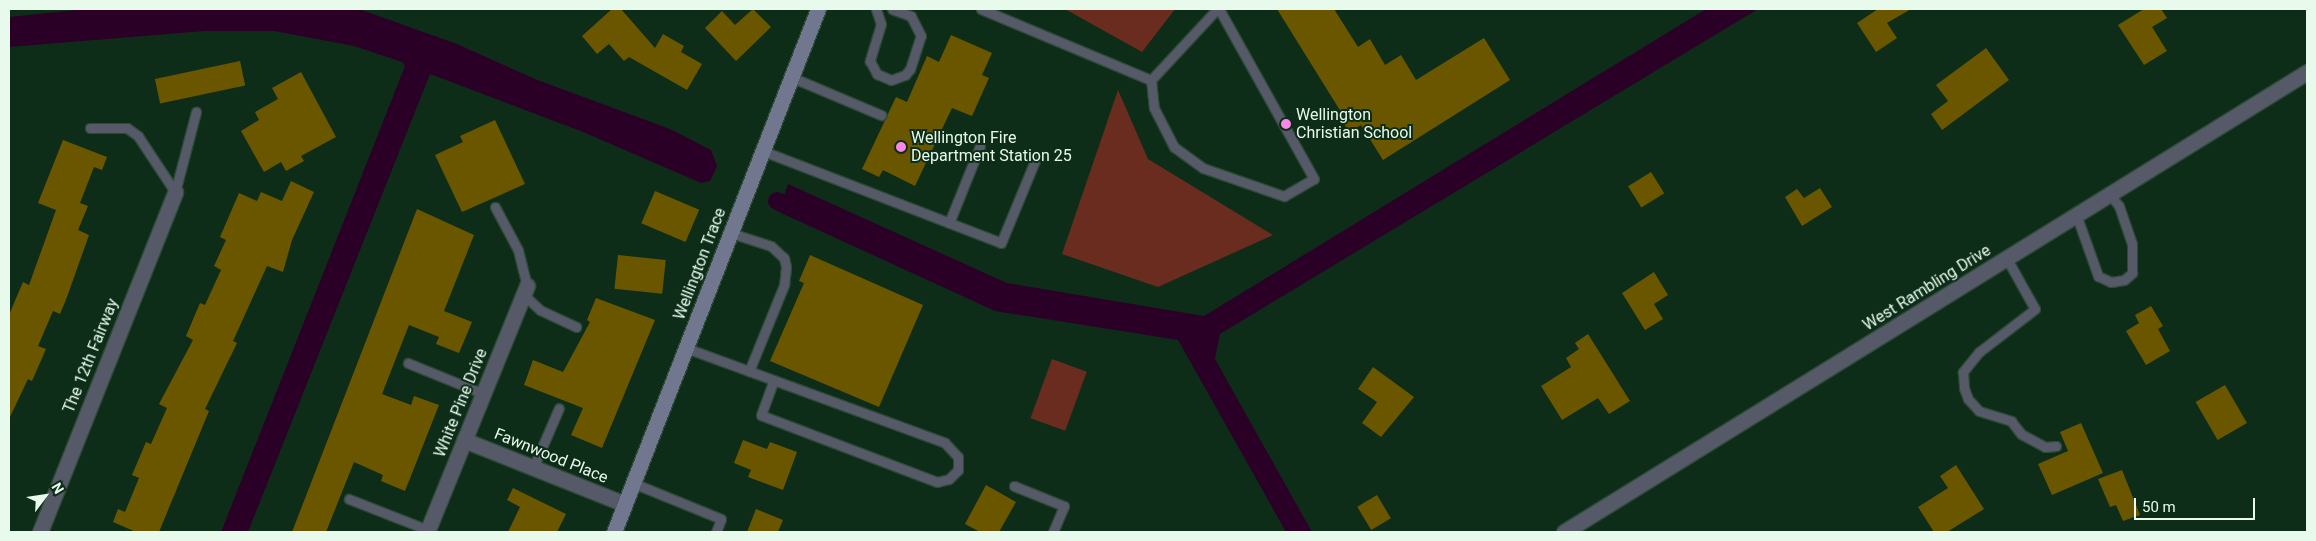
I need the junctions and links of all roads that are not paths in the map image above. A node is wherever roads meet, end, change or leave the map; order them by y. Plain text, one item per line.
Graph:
1 (818, 9) edge
2 (876, 9) edge
3 (892, 9) edge
4 (981, 9) edge
5 (1218, 9) edge
6 (2307, 72) edge
7 (791, 77) junction
8 (1151, 80) junction
9 (196, 112) dead end
10 (881, 115) dead end
11 (90, 128) dead end
12 (980, 146) dead end
13 (763, 151) junction
14 (1036, 158) dead end
15 (175, 192) junction
16 (2111, 196) junction
17 (496, 207) dead end
18 (2077, 217) junction
19 (949, 223) junction
20 (731, 233) junction
21 (2007, 260) junction
22 (526, 291) junction
23 (576, 327) dead end
24 (686, 348) junction
25 (408, 363) dead end
26 (749, 371) junction
27 (774, 380) junction
28 (484, 394) junction
29 (559, 408) dead end
30 (464, 440) junction
31 (2056, 446) dead end
32 (533, 468) junction
33 (633, 483) junction
34 (1014, 486) dead end
35 (349, 499) dead end
36 (625, 504) junction
37 (427, 531) edge
38 (40, 532) edge
39 (614, 532) edge
40 (716, 532) edge
41 (1053, 532) edge
42 (1564, 532) edge

1 - 7 street, Wellington Trace
2 - 3 lane
4 - 8 lane
5 - 8 lane
5 - 8 lane
6 - 16 street, West Rambling Drive
7 - 10 lane
7 - 13 street, Wellington Trace
9 - 15 lane
11 - 15 lane
12 - 19 lane
13 - 19 lane
13 - 20 street, Wellington Trace
14 - 19 lane
15 - 38 street, The 12th Fairway
16 - 18 street, West Rambling Drive
16 - 18 lane
17 - 22 lane
18 - 21 street, West Rambling Drive
20 - 24 street, Wellington Trace
20 - 26 lane
21 - 31 lane
21 - 42 street, West Rambling Drive
22 - 23 lane
22 - 28 street, White Pine Drive
24 - 26 lane
24 - 33 street, Wellington Trace
25 - 28 lane
26 - 27 lane
27 - 27 lane
28 - 30 street, White Pine Drive
29 - 32 lane
30 - 32 street, Fawnwood Place
30 - 37 street, White Pine Drive
32 - 36 street, Fawnwood Place
33 - 36 street, Wellington Trace
33 - 40 lane
34 - 41 lane
35 - 37 lane
36 - 39 street, Wellington Trace

